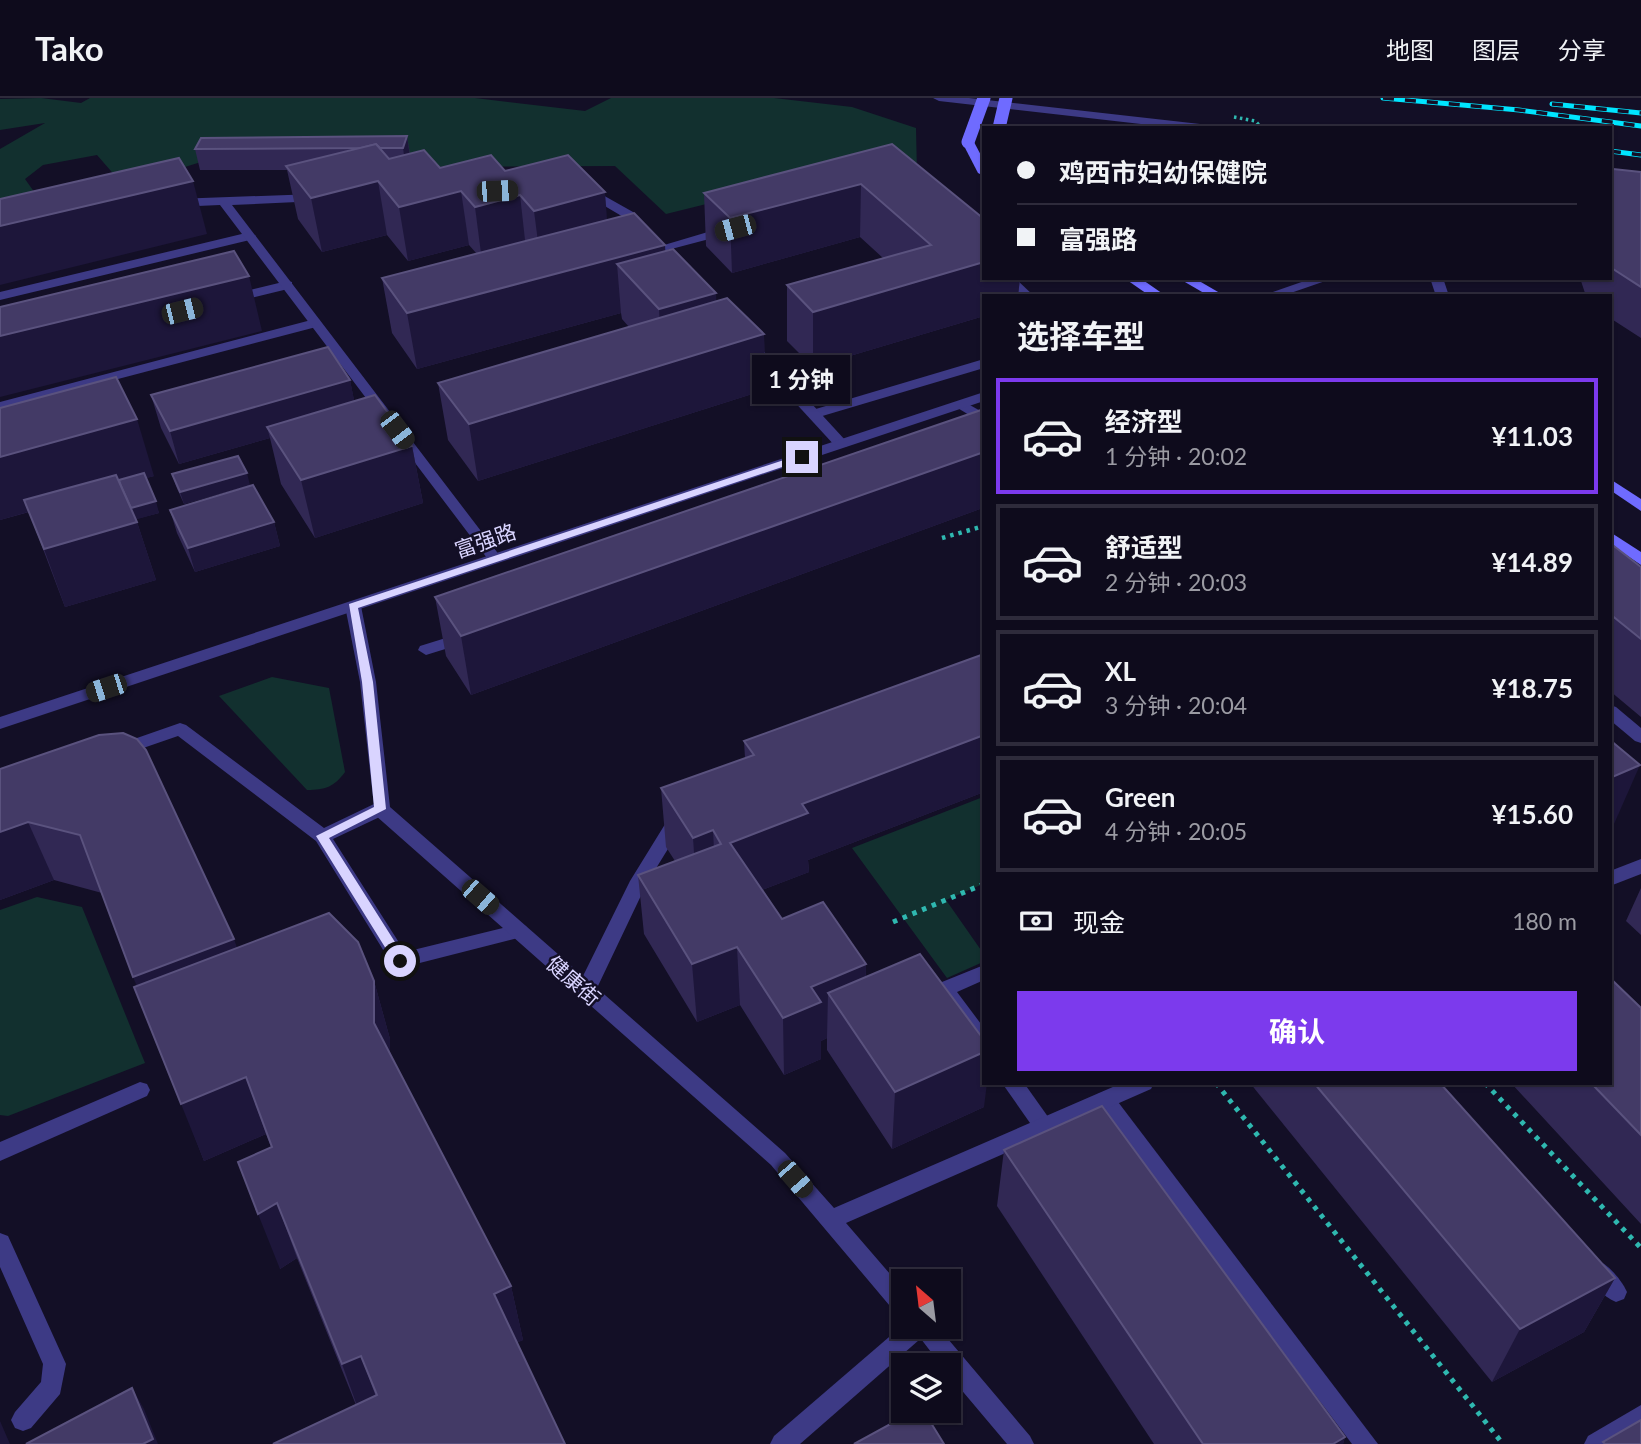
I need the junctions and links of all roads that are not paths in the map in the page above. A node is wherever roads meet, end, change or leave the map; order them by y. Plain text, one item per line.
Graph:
1 (939, 98) edge
2 (984, 98) edge
3 (1006, 98) edge
4 (999, 126) edge
5 (1191, 126) edge
6 (982, 169) edge
7 (574, 189) edge
8 (333, 198) edge
9 (224, 202) junction
10 (158, 204) edge
11 (740, 227) edge
12 (250, 236) junction
13 (1009, 280) edge
14 (1133, 280) edge
15 (1188, 280) edge
16 (1321, 280) edge
17 (286, 285) junction
18 (1026, 294) edge
19 (1157, 294) edge
20 (1215, 294) edge
21 (1274, 294) edge
22 (0, 296) edge
23 (221, 301) edge
24 (315, 323) junction
25 (741, 336) edge
26 (982, 364) edge
27 (982, 397) edge
28 (961, 404) junction
29 (0, 407) edge
30 (814, 414) junction
31 (982, 419) edge
32 (841, 444) junction
33 (1612, 484) edge
34 (1641, 506) edge
35 (1612, 538) edge
36 (495, 559) junction
37 (1641, 560) edge
38 (353, 606) junction
39 (479, 632) edge
40 (426, 650) dead end
41 (1612, 713) edge
42 (0, 723) edge
43 (1641, 737) edge
44 (103, 756) edge
45 (380, 809) junction
46 (697, 813) edge
47 (322, 836) junction
48 (1641, 866) edge
49 (1612, 878) edge
50 (519, 931) junction
51 (982, 973) edge
52 (586, 990) junction
53 (982, 1041) edge
54 (1013, 1085) edge
55 (1139, 1085) edge
56 (140, 1090) dead end
57 (1105, 1100) junction
58 (1044, 1127) junction
59 (0, 1152) edge
60 (831, 1220) junction
61 (0, 1243) edge
62 (1580, 1252) edge
63 (891, 1291) edge
64 (1616, 1292) dead end
65 (905, 1339) edge
66 (931, 1339) edge
67 (1641, 1416) edge
68 (23, 1420) dead end
69 (782, 1444) edge
70 (1021, 1444) edge
71 (1366, 1444) edge
72 (1596, 1444) edge

1 - 5 street
2 - 6 main road, bridge
3 - 4 main road, bridge
7 - 11 street
8 - 9 street
9 - 10 street
9 - 12 street
12 - 17 street
12 - 22 street
13 - 18 street
14 - 19 main road
15 - 20 main road
16 - 21 street
17 - 23 street
17 - 24 street
24 - 29 street
24 - 36 street
25 - 30 street
26 - 30 street
27 - 28 street, 富强路
28 - 31 street
28 - 32 street, 富强路
30 - 32 street
32 - 36 street, 富强路
33 - 34 main road
35 - 37 main road
36 - 38 street, 富强路
38 - 42 street, 富强路
38 - 45 street
39 - 40 street
41 - 43 street
44 - 47 street
45 - 47 street
45 - 50 street, 健康街
46 - 52 street
47 - 50 street
48 - 49 street
50 - 52 street, 健康街
51 - 53 street
52 - 60 street, 健康街
54 - 58 street
55 - 57 street
56 - 59 street
57 - 58 street
57 - 71 street
58 - 60 street
60 - 63 street, 健康街
61 - 68 street
62 - 64 street
65 - 69 street
66 - 70 street
67 - 72 street

